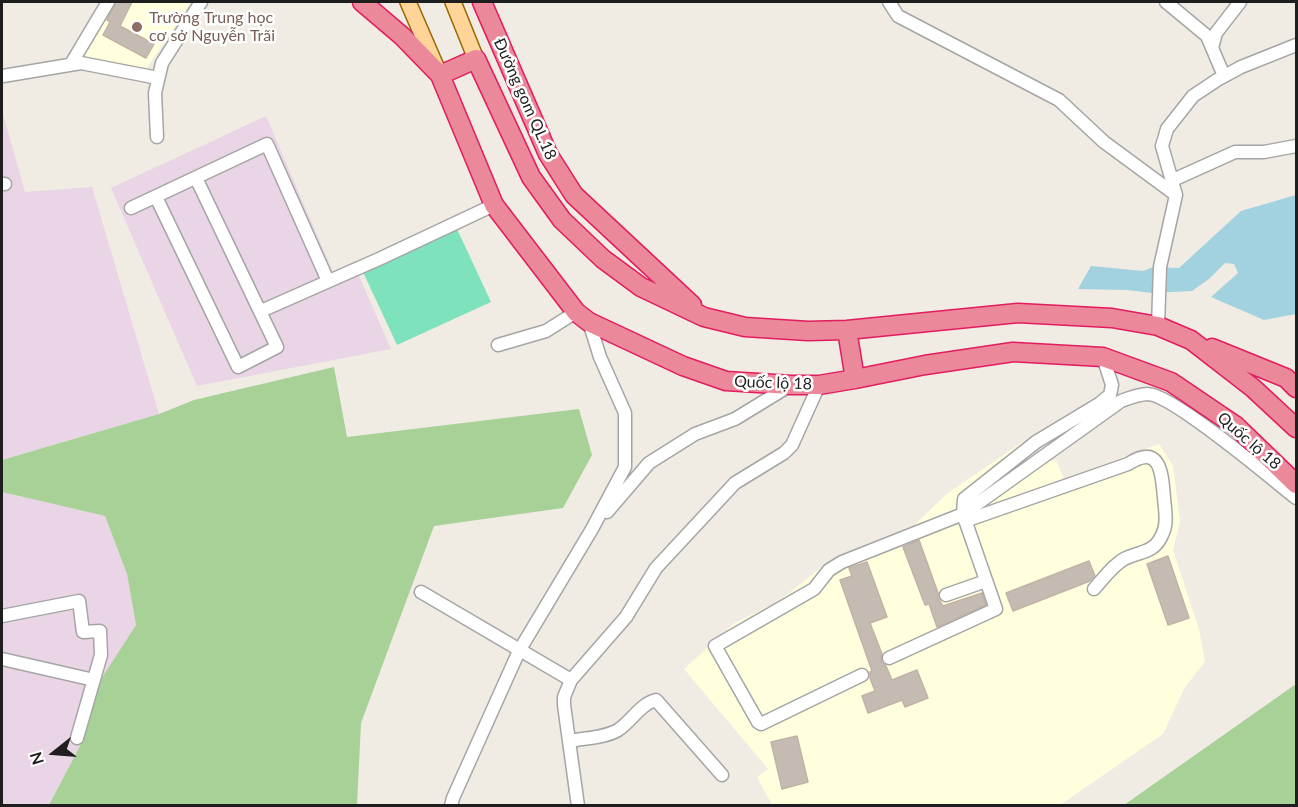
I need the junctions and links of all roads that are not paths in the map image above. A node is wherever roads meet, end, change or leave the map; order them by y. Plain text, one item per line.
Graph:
1 (108, 2) edge
2 (201, 2) edge
3 (362, 2) edge
4 (408, 2) edge
5 (453, 2) edge
6 (482, 2) edge
7 (889, 2) edge
8 (1166, 2) edge
9 (1240, 2) edge
10 (1296, 45) edge
11 (1212, 48) junction
12 (476, 59) junction
13 (71, 64) junction
14 (440, 75) junction
15 (3, 76) dead end
16 (1224, 76) junction
17 (158, 78) junction
18 (157, 136) dead end
19 (1296, 146) edge
20 (196, 178) junction
21 (1173, 180) junction
22 (1176, 195) junction
23 (156, 197) junction
24 (494, 205) junction
25 (131, 208) dead end
26 (328, 282) junction
27 (261, 311) junction
28 (704, 316) junction
29 (583, 317) junction
30 (1158, 326) junction
31 (848, 330) junction
32 (1191, 340) junction
33 (498, 345) dead end
34 (1103, 357) junction
35 (855, 379) junction
36 (790, 385) junction
37 (819, 385) junction
38 (1296, 388) edge
39 (1296, 428) edge
40 (1296, 484) edge
41 (1296, 498) edge
42 (964, 518) junction
43 (592, 529) junction
44 (986, 581) junction
45 (1094, 589) dead end
46 (421, 592) dead end
47 (946, 596) dead end
48 (2, 616) edge
49 (519, 651) junction
50 (2, 658) edge
51 (889, 658) dead end
52 (862, 675) dead end
53 (94, 680) junction
54 (571, 680) junction
55 (76, 738) dead end
56 (570, 741) junction
57 (722, 775) dead end
58 (452, 806) edge
59 (578, 806) edge

1 - 13 street
2 - 17 street
3 - 14 highway
4 - 14 main road, Quốc lộ 18
5 - 12 main road
6 - 28 highway, Đường gom QL.18
7 - 22 street
8 - 11 street
9 - 11 street
10 - 16 street
11 - 16 street
12 - 14 highway
12 - 28 highway
13 - 15 street
13 - 17 street
14 - 24 highway, Quốc lộ 18
16 - 21 street
17 - 18 street
19 - 21 street
20 - 23 street
20 - 26 street
20 - 27 street
21 - 22 street
22 - 30 street
23 - 25 street
23 - 27 street
24 - 26 street
24 - 29 highway, Quốc lộ 18
26 - 27 street
28 - 31 highway
29 - 33 street
29 - 36 highway, Quốc lộ 18
29 - 43 street
30 - 31 highway
30 - 32 highway
31 - 35 highway
32 - 38 highway
32 - 39 highway
34 - 35 highway, Quốc lộ 18
34 - 40 highway, Quốc lộ 18
34 - 42 street
35 - 37 highway, Quốc lộ 18
36 - 37 highway, Quốc lộ 18
36 - 43 street
37 - 54 street
41 - 42 street
42 - 44 street
42 - 45 street
42 - 52 street
43 - 49 street
44 - 47 street
44 - 51 street
46 - 49 street
48 - 53 street
49 - 54 street
49 - 58 street
50 - 53 street
53 - 55 street
54 - 56 street
56 - 57 street
56 - 59 street

